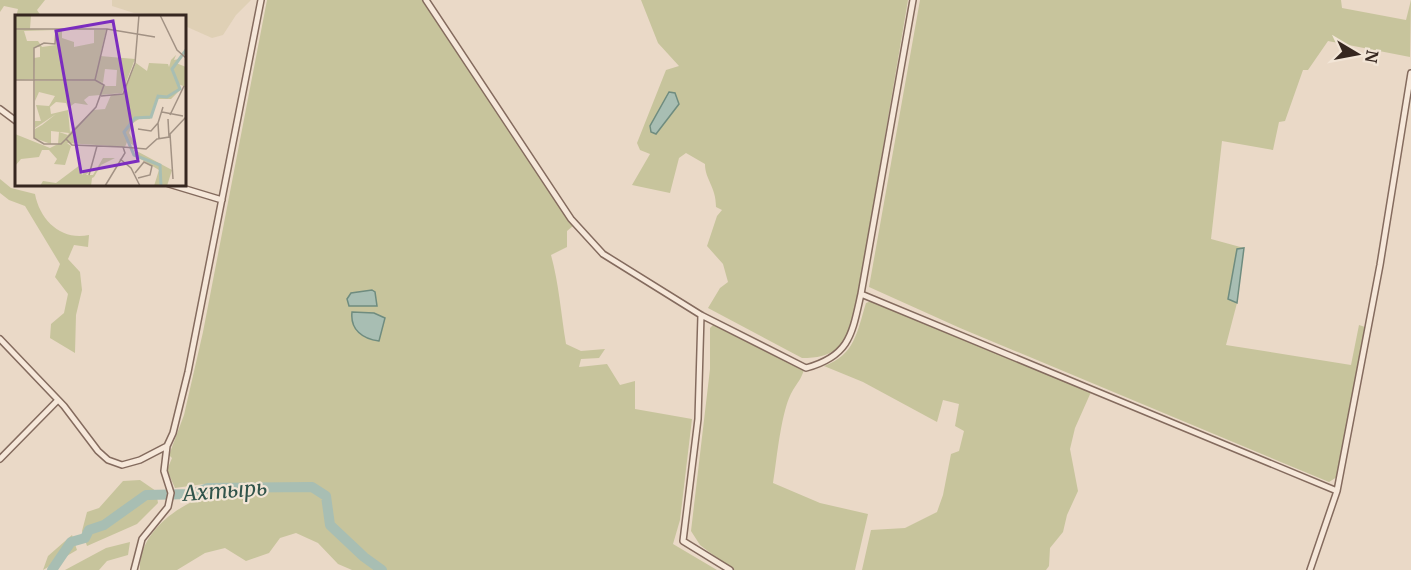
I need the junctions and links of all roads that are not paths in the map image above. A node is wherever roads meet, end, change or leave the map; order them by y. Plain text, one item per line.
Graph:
1 (261, 0) edge
2 (426, 0) edge
3 (913, 0) edge
4 (1411, 73) edge
5 (0, 109) edge
6 (15, 120) edge
7 (176, 186) edge
8 (222, 200) junction
9 (861, 294) junction
10 (701, 315) junction
11 (0, 339) edge
12 (58, 400) junction
13 (167, 446) junction
14 (0, 459) edge
15 (1337, 491) junction
16 (134, 570) edge
17 (730, 570) edge
18 (1310, 570) edge

1 - 8 street
2 - 10 street
3 - 9 street
4 - 15 street
5 - 6 street
7 - 8 street
8 - 13 street
9 - 10 street
9 - 15 street
10 - 17 street
11 - 12 street
12 - 13 street
12 - 14 street
13 - 16 street
15 - 18 street

